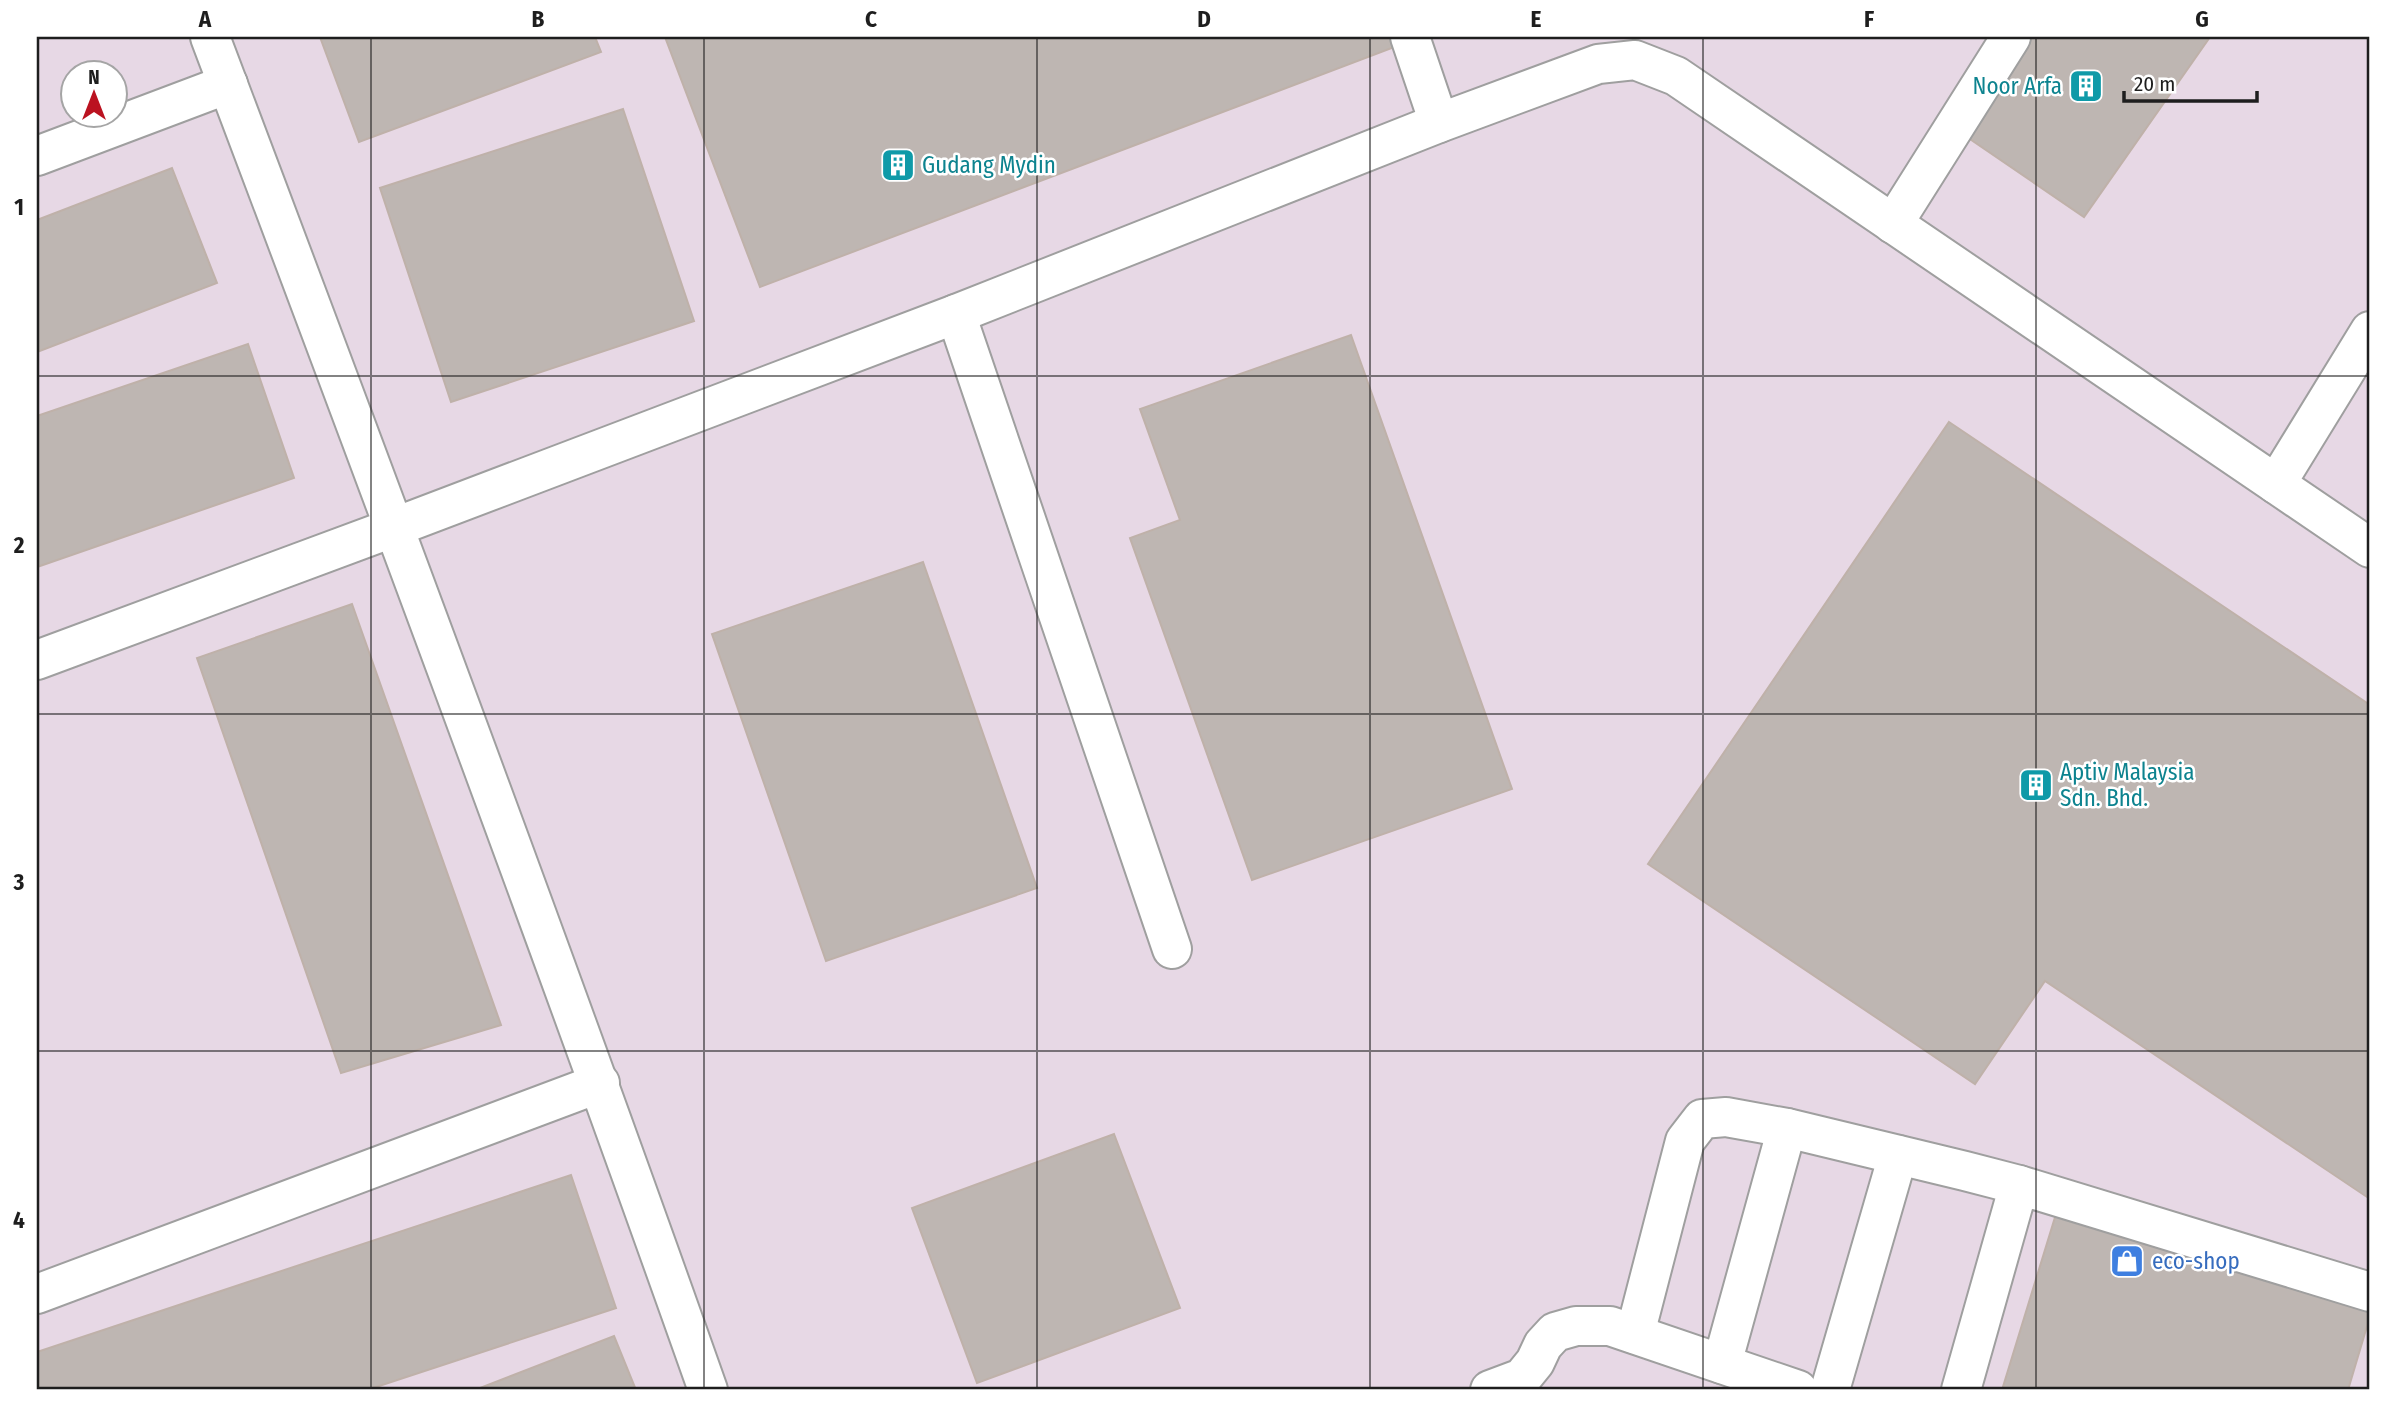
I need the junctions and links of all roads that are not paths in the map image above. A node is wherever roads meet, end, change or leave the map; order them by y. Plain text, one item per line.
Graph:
1 (210, 37) edge
2 (1410, 37) edge
3 (2011, 37) edge
4 (1638, 48) edge
5 (228, 85) junction
6 (1439, 123) junction
7 (37, 156) edge
8 (1893, 224) junction
9 (957, 314) junction
10 (2370, 331) edge
11 (2276, 484) junction
12 (395, 527) junction
13 (2370, 548) edge
14 (37, 660) edge
15 (1171, 948) dead end
16 (600, 1083) junction
17 (1787, 1128) junction
18 (1898, 1155) junction
19 (2019, 1185) junction
20 (39, 1287) edge
21 (2370, 1292) edge
22 (1635, 1334) junction
23 (1722, 1364) junction
24 (708, 1390) edge
25 (1490, 1390) edge
26 (1798, 1390) edge
27 (1830, 1390) edge
28 (1961, 1390) edge

1 - 5 street
2 - 6 street
3 - 8 street
4 - 6 street
4 - 8 street
5 - 7 street
5 - 12 street
6 - 9 street
8 - 11 street
9 - 12 street
9 - 15 street
10 - 11 street
11 - 13 street
12 - 14 street
12 - 16 street
16 - 20 street
16 - 24 street
17 - 18 street
17 - 22 street
17 - 23 street
18 - 19 street
18 - 27 street
19 - 21 street
19 - 28 street
22 - 23 street
22 - 25 street
23 - 26 street

